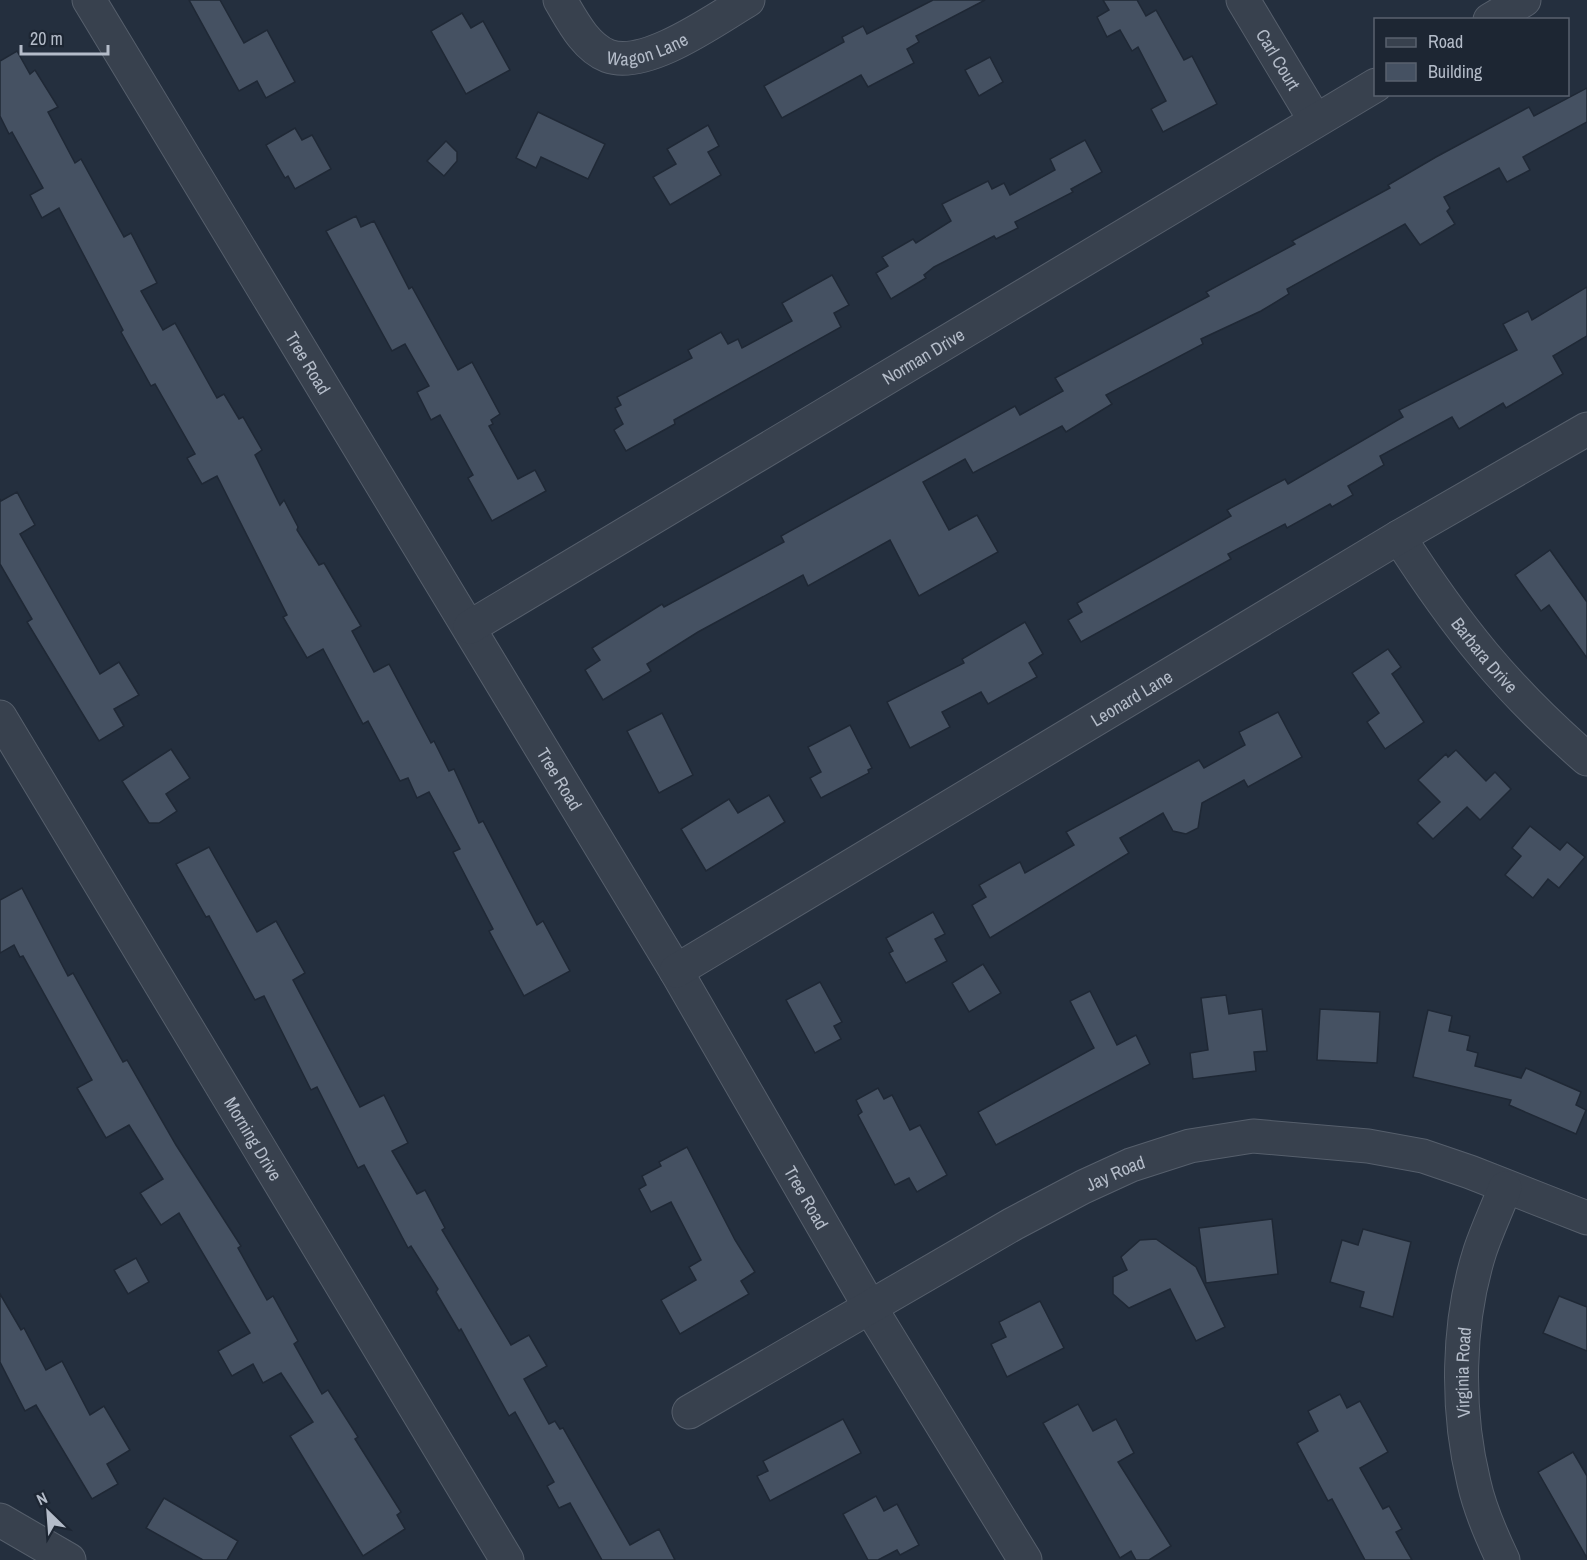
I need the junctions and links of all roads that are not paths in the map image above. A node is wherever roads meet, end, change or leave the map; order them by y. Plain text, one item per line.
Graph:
1 (89, 0) edge
2 (560, 0) edge
3 (748, 0) edge
4 (1243, 0) edge
5 (1524, 0) edge
6 (1493, 18) edge
7 (1374, 86) edge
8 (1315, 120) junction
9 (1587, 429) edge
10 (1399, 537) junction
11 (470, 627) junction
12 (0, 717) edge
13 (1587, 759) edge
14 (676, 971) junction
15 (1505, 1188) junction
16 (1587, 1218) edge
17 (871, 1309) junction
18 (689, 1412) dead end
19 (5, 1517) edge
20 (69, 1560) edge
21 (507, 1560) edge
22 (1026, 1560) edge
23 (1503, 1560) edge

1 - 11 street, Tree Road
2 - 3 street, Wagon Lane
4 - 8 street, Carl Court
5 - 6 street
7 - 8 street, Norman Drive
8 - 11 street, Norman Drive
9 - 10 street, Leonard Lane
10 - 13 street, Barbara Drive
10 - 14 street, Leonard Lane
11 - 14 street, Tree Road
12 - 21 street, Morning Drive
14 - 17 street, Tree Road
15 - 16 street, Jay Road
15 - 17 street, Jay Road
15 - 23 street, Virginia Road
17 - 18 street, Jay Road
17 - 22 street, Tree Road
19 - 20 street

